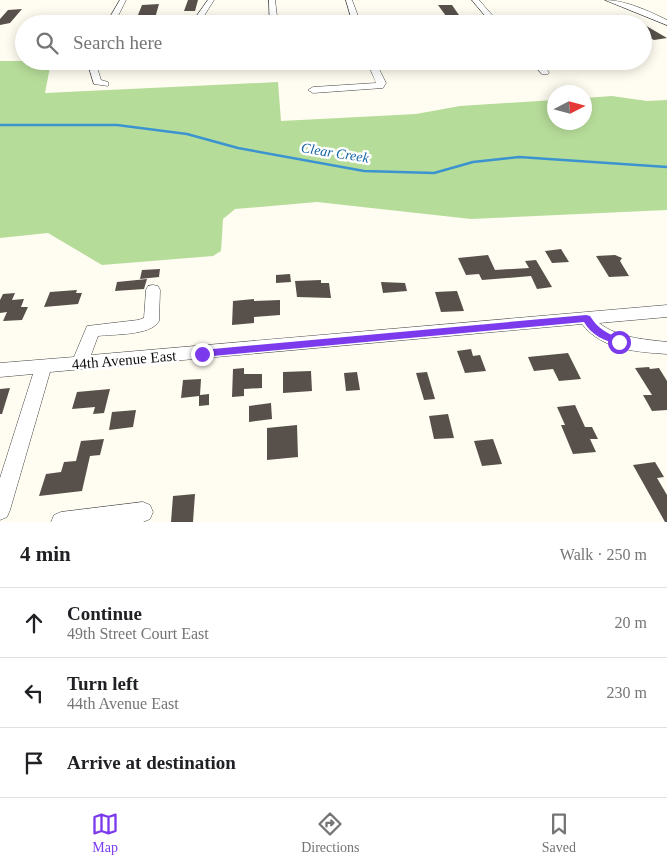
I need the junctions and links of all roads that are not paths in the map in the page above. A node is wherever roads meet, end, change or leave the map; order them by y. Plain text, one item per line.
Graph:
1 (123, 0) edge
2 (211, 0) edge
3 (272, 0) edge
4 (349, 0) edge
5 (475, 0) edge
6 (609, 0) edge
7 (631, 0) edge
8 (115, 15) edge
9 (198, 15) edge
10 (273, 15) edge
11 (354, 15) edge
12 (488, 15) edge
13 (650, 15) edge
14 (652, 16) edge
15 (667, 24) edge
16 (94, 70) edge
17 (375, 70) edge
18 (105, 84) dead end
19 (313, 90) dead end
20 (153, 290) dead end
21 (667, 312) edge
22 (586, 318) junction
23 (667, 348) edge
24 (80, 364) junction
25 (44, 366) junction
26 (0, 370) edge
27 (0, 510) edge
28 (143, 512) dead end
29 (61, 522) edge

1 - 8 street
2 - 9 street
3 - 10 street
4 - 11 street
5 - 12 street
6 - 7 street
6 - 13 street
14 - 15 street
16 - 18 street
17 - 19 street
20 - 24 street
21 - 22 street, 44th Avenue East
22 - 23 street
22 - 24 street, 44th Avenue East
24 - 25 street, 44th Avenue East
25 - 26 street, 44th Avenue East
25 - 27 street
28 - 29 street

